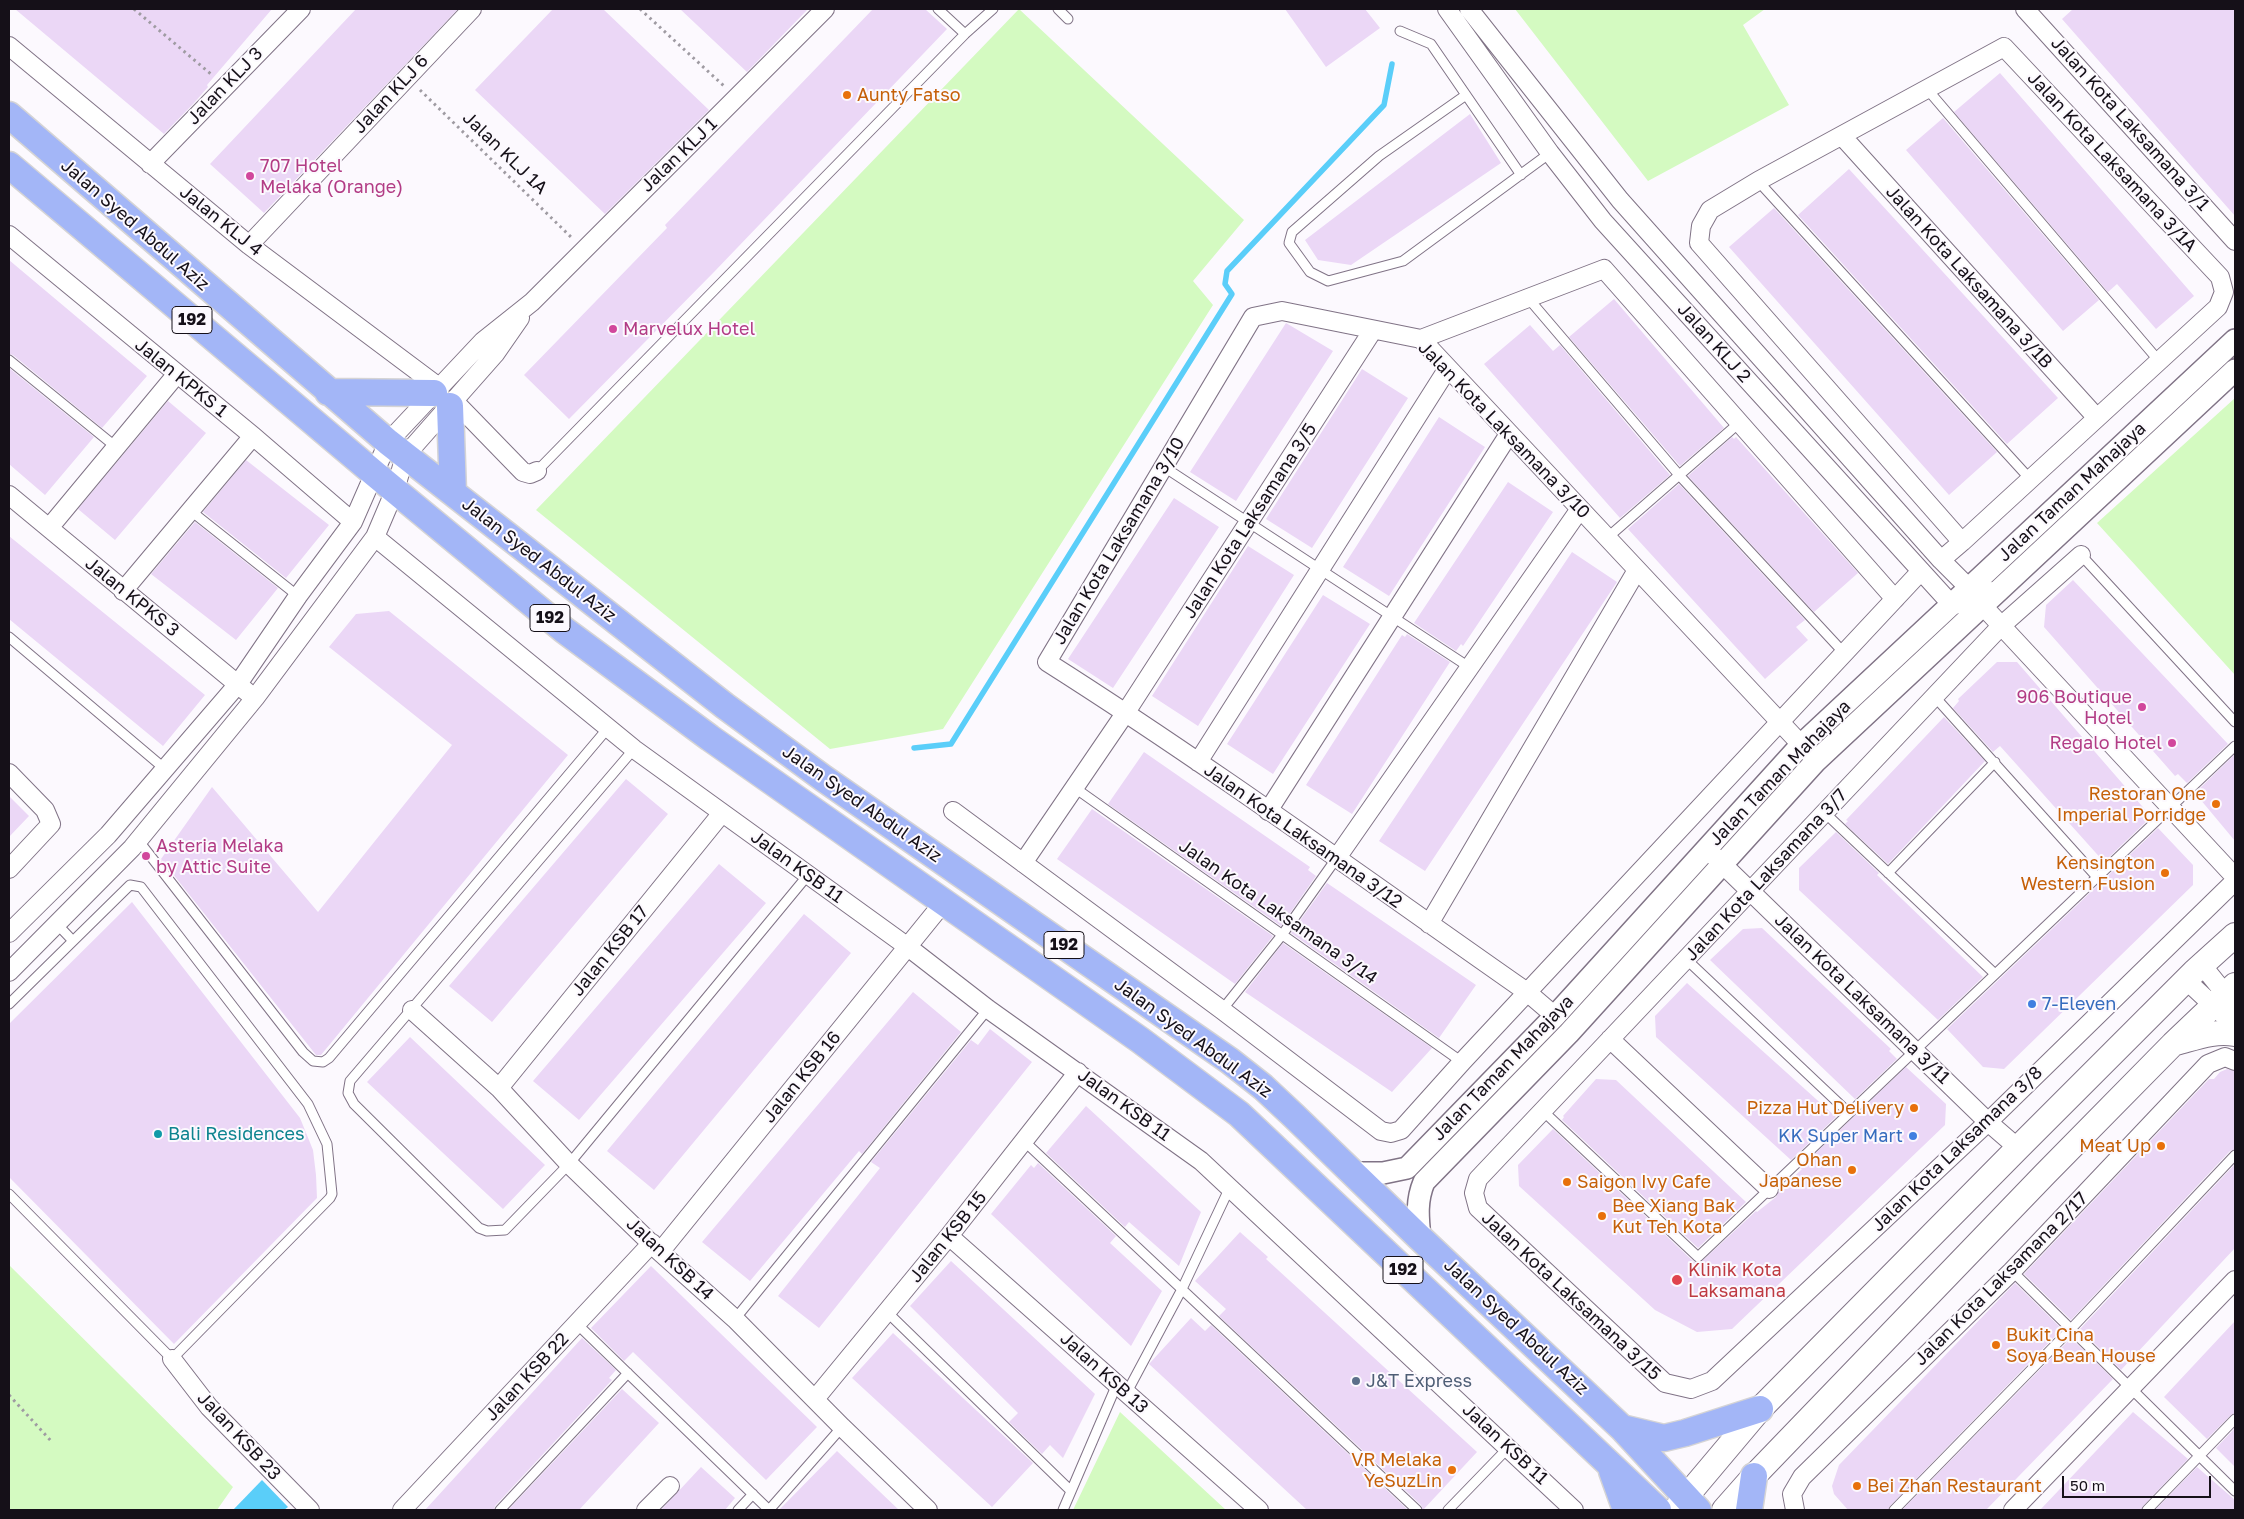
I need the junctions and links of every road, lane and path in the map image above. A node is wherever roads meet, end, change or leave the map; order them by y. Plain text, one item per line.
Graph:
1 (134, 9) edge
2 (472, 9) edge
3 (640, 9) edge
4 (825, 9) edge
5 (938, 9) edge
6 (992, 9) edge
7 (1058, 9) edge
8 (1447, 9) edge
9 (1470, 9) edge
10 (295, 11) edge
11 (2033, 11) edge
12 (1068, 19) dead end
13 (1400, 31) dead end
14 (965, 34) junction
15 (9, 46) edge
16 (407, 77) junction
17 (225, 87) junction
18 (1927, 89) junction
19 (1466, 95) junction
20 (737, 98) junction
21 (9, 115) edge
22 (1842, 136) junction
23 (1550, 153) junction
24 (150, 164) junction
25 (9, 165) edge
26 (1520, 175) junction
27 (1758, 181) junction
28 (9, 234) edge
29 (2235, 241) edge
30 (249, 245) junction
31 (583, 249) junction
32 (1528, 298) junction
33 (1373, 330) junction
34 (1421, 339) junction
35 (2235, 340) edge
36 (9, 360) edge
37 (2159, 362) junction
38 (1448, 368) junction
39 (2235, 370) edge
40 (176, 375) junction
41 (328, 392) junction
42 (444, 397) junction
43 (2097, 418) junction
44 (1739, 422) junction
45 (1509, 434) junction
46 (253, 436) junction
47 (116, 447) junction
48 (396, 449) junction
49 (1164, 467) junction
50 (537, 471) joint
51 (375, 474) junction
52 (1679, 476) junction
53 (2030, 480) junction
54 (395, 490) junction
55 (453, 493) junction
56 (9, 495) edge
57 (1580, 509) junction
58 (191, 511) junction
59 (353, 522) junction
60 (1249, 522) junction
61 (49, 528) junction
62 (375, 536) junction
63 (1607, 538) junction
64 (1962, 542) junction
65 (2081, 555) joint
66 (1941, 560) junction
67 (1320, 569) junction
68 (1637, 570) junction
69 (1921, 571) junction
70 (124, 591) junction
71 (298, 596) junction
72 (1895, 599) junction
73 (1968, 600) junction
74 (1393, 616) junction
75 (2001, 626) junction
76 (9, 637) edge
77 (1844, 653) junction
78 (1047, 662) joint
79 (1470, 667) junction
80 (238, 684) junction
81 (1935, 696) junction
82 (255, 698) junction
83 (1126, 712) junction
84 (1779, 722) junction
85 (2235, 722) edge
86 (608, 728) junction
87 (1801, 745) junction
88 (2235, 746) edge
89 (634, 749) junction
90 (1816, 761) junction
91 (1198, 762) junction
92 (1995, 762) junction
93 (166, 769) junction
94 (9, 773) edge
95 (1075, 788) junction
96 (2170, 807) junction
97 (953, 811) dead end
98 (1268, 812) junction
99 (722, 813) junction
100 (1825, 813) junction
101 (138, 840) junction
102 (1707, 849) junction
103 (1336, 859) junction
104 (1023, 864) junction
105 (1722, 864) junction
106 (9, 869) edge
107 (1888, 873) junction
108 (808, 875) junction
109 (2096, 876) junction
110 (2235, 879) edge
111 (1750, 891) junction
112 (943, 903) junction
113 (56, 923) junction
114 (1429, 924) junction
115 (9, 933) edge
116 (1282, 935) junction
117 (2235, 935) edge
118 (73, 941) junction
119 (908, 947) junction
120 (1686, 959) junction
121 (9, 972) edge
122 (2194, 972) junction
123 (1995, 974) junction
124 (1527, 992) junction
125 (2228, 998) edge
126 (9, 1004) edge
127 (412, 1010) junction
128 (988, 1010) junction
129 (1222, 1010) junction
130 (1555, 1016) junction
131 (2235, 1026) edge
132 (2235, 1034) edge
133 (1610, 1039) junction
134 (2173, 1044) junction
135 (1915, 1050) junction
136 (2230, 1059) edge
137 (1462, 1062) junction
138 (1078, 1072) junction
139 (499, 1088) junction
140 (1543, 1111) junction
141 (1849, 1113) junction
142 (1988, 1122) junction
143 (1024, 1140) junction
144 (2018, 1148) junction
145 (2235, 1155) edge
146 (569, 1164) junction
147 (1353, 1173) junction
148 (1230, 1186) junction
149 (1769, 1190) junction
150 (9, 1194) edge
151 (1478, 1208) joint
152 (949, 1236) junction
153 (1420, 1238) junction
154 (656, 1248) junction
155 (2012, 1271) junction
156 (2235, 1280) edge
157 (1182, 1289) junction
158 (887, 1312) junction
159 (735, 1319) junction
160 (577, 1324) junction
161 (2070, 1330) junction
162 (172, 1359) junction
163 (628, 1373) junction
164 (1665, 1383) joint
165 (1122, 1389) junction
166 (2130, 1389) junction
167 (9, 1395) edge
168 (815, 1399) junction
169 (1760, 1409) junction
170 (2235, 1419) edge
171 (842, 1427) junction
172 (1622, 1428) junction
173 (52, 1442) dead end
174 (1508, 1448) junction
175 (2199, 1456) junction
176 (1610, 1465) junction
177 (1754, 1476) junction
178 (670, 1486) dead end
179 (2235, 1490) edge
180 (1071, 1491) junction
181 (753, 1494) junction
182 (1686, 1506) edge
183 (310, 1510) edge
184 (402, 1510) edge
185 (500, 1510) edge
186 (646, 1510) edge
187 (738, 1510) edge
188 (928, 1510) edge
189 (1063, 1510) edge
190 (1259, 1510) edge
191 (1417, 1510) edge
192 (1448, 1510) edge
193 (1574, 1510) edge
194 (1626, 1510) edge
195 (1658, 1510) edge
196 (1724, 1510) edge
197 (1749, 1510) edge
198 (1795, 1510) edge
199 (1894, 1510) edge
200 (2014, 1510) edge
201 (2147, 1510) edge

1 - 17 path
2 - 16 street, Jalan KLJ 6
3 - 20 path
4 - 20 street, Jalan KLJ 1
5 - 14 lane
6 - 14 lane
7 - 12 lane
8 - 23 street, Jalan KLJ 2
9 - 66 street, Jalan KLJ 2
10 - 17 street, Jalan KLJ 3
11 - 29 street, Jalan Kota Laksamana 3/1
13 - 19 lane
14 - 50 lane
15 - 24 street, Jalan KLJ 4
16 - 30 street, Jalan KLJ 6
16 - 31 path, Jalan KLJ 1A
17 - 24 street, Jalan KLJ 3
18 - 22 street
18 - 37 lane
18 - 37 street, Jalan Kota Laksamana 3/1A
19 - 26 lane
19 - 26 lane
20 - 31 street, Jalan KLJ 1
21 - 41 main road, Jalan Syed Abdul Aziz / 192
22 - 27 street
22 - 43 street, Jalan Kota Laksamana 3/1B
23 - 26 lane
23 - 69 street, Jalan KLJ 2
24 - 30 street, Jalan KLJ 4
25 - 51 main road, Jalan Syed Abdul Aziz / 192
27 - 53 lane
27 - 64 street
28 - 40 street, Jalan KPKS 1
30 - 42 street, Jalan KLJ 4
31 - 42 street, Jalan KLJ 1
32 - 34 street
32 - 44 street
32 - 52 lane
33 - 34 street, Jalan Kota Laksamana 3/10
33 - 49 street, Jalan Kota Laksamana 3/10
33 - 60 street, Jalan Kota Laksamana 3/5
34 - 38 street, Jalan Kota Laksamana 3/10
35 - 73 street, Jalan Taman Mahajaya
36 - 47 lane
37 - 43 street
38 - 45 street, Jalan Kota Laksamana 3/10
38 - 67 street
39 - 73 street, Jalan Taman Mahajaya
40 - 46 street, Jalan KPKS 1
40 - 47 street
41 - 42 main road
41 - 48 main road, Jalan Syed Abdul Aziz / 192
42 - 48 street, Jalan KLJ 1
42 - 50 street, Jalan KLJ 4
42 - 55 main road
43 - 53 street
44 - 52 lane
44 - 72 street
45 - 57 street, Jalan Kota Laksamana 3/10
45 - 74 street
46 - 58 street
46 - 59 street, Jalan KPKS 1
47 - 61 street
48 - 51 street
48 - 54 street
48 - 55 main road, Jalan Syed Abdul Aziz / 192
49 - 60 lane
49 - 78 street, Jalan Kota Laksamana 3/10
51 - 54 main road, Jalan Syed Abdul Aziz / 192
51 - 59 street
52 - 63 lane
52 - 77 lane
53 - 64 street
54 - 62 street
54 - 112 main road, Jalan Syed Abdul Aziz / 192
55 - 147 main road, Jalan Syed Abdul Aziz / 192
56 - 61 street, Jalan KPKS 3
57 - 63 street, Jalan Kota Laksamana 3/10
57 - 79 street
58 - 70 street
58 - 71 lane
59 - 71 street
60 - 67 lane
60 - 83 street, Jalan Kota Laksamana 3/5
61 - 70 street, Jalan KPKS 3
62 - 82 street
62 - 86 street, Jalan KSB 11
63 - 68 street, Jalan Kota Laksamana 3/10
64 - 66 street
65 - 75 street, Jalan Kota Laksamana 3/7
65 - 85 lane
66 - 73 street, Jalan KLJ 2
67 - 74 lane
67 - 91 street
68 - 84 street, Jalan Kota Laksamana 3/10
68 - 114 street
69 - 72 street
69 - 73 street, Jalan KLJ 2
70 - 80 street, Jalan KPKS 3
71 - 80 street
72 - 77 street
73 - 75 street
73 - 87 street, Jalan Taman Mahajaya
73 - 90 street, Jalan Taman Mahajaya
74 - 79 lane
74 - 98 street
75 - 81 street, Jalan Kota Laksamana 3/7
75 - 96 street
76 - 93 lane
77 - 84 street
78 - 83 street, Jalan Kota Laksamana 3/12
79 - 103 street
80 - 82 street, Jalan KPKS 3
80 - 93 street
81 - 92 lane
81 - 100 street, Jalan Kota Laksamana 3/7
82 - 101 street
83 - 91 street, Jalan Kota Laksamana 3/12
83 - 95 street, Jalan Kota Laksamana 3/5
84 - 87 street, Jalan Kota Laksamana 3/10
84 - 124 street
86 - 89 street, Jalan KSB 11
86 - 101 lane
87 - 90 street, Jalan Kota Laksamana 3/10
87 - 102 street, Jalan Taman Mahajaya
88 - 96 lane
89 - 99 street, Jalan KSB 11
89 - 127 lane
90 - 105 street, Jalan Taman Mahajaya
91 - 98 street, Jalan Kota Laksamana 3/12
92 - 107 lane
92 - 109 lane
93 - 115 street
94 - 106 street
95 - 104 street, Jalan Kota Laksamana 3/5
95 - 116 lane, Jalan Kota Laksamana 3/14
96 - 109 lane
96 - 110 street
97 - 104 street
98 - 103 street, Jalan Kota Laksamana 3/12
99 - 108 street, Jalan KSB 11
99 - 139 street, Jalan KSB 17
100 - 107 lane
100 - 111 street, Jalan Kota Laksamana 3/7
101 - 113 street
102 - 105 street, Jalan Kota Laksamana 3/11
102 - 130 street, Jalan Taman Mahajaya
103 - 114 street, Jalan Kota Laksamana 3/12
103 - 116 lane
104 - 129 street
105 - 111 street, Jalan Kota Laksamana 3/11
105 - 153 street, Jalan Taman Mahajaya
107 - 123 lane
108 - 119 street, Jalan KSB 11
108 - 146 lane
109 - 123 lane
110 - 142 street, Jalan Kota Laksamana 3/8
111 - 120 street, Jalan Kota Laksamana 3/7
111 - 135 street, Jalan Kota Laksamana 3/11
112 - 119 street, Jalan KSB 16
112 - 176 main road, Jalan Syed Abdul Aziz / 192
113 - 118 lane
113 - 121 street
114 - 124 street, Jalan Kota Laksamana 3/12
116 - 129 lane
116 - 137 lane, Jalan Kota Laksamana 3/14
117 - 122 main road
118 - 126 lane
118 - 162 lane
119 - 128 street, Jalan KSB 11
119 - 154 street, Jalan KSB 16
120 - 133 street, Jalan Kota Laksamana 3/7
120 - 141 lane
122 - 125 street
122 - 144 main road
123 - 135 lane
124 - 130 street, Jalan Kota Laksamana 3/12
124 - 137 street
125 - 131 street
125 - 134 main road
127 - 139 street, Jalan KSB 14
127 - 146 lane
128 - 138 street, Jalan KSB 11
128 - 159 lane
129 - 137 street
130 - 147 street, Jalan Taman Mahajaya
132 - 134 main road
133 - 140 street, Jalan Kota Laksamana 3/7
133 - 149 street
134 - 177 main road
135 - 141 lane
135 - 142 street, Jalan Kota Laksamana 3/11
136 - 155 street, Jalan Kota Laksamana 2/17
138 - 143 street, Jalan KSB 15
138 - 148 street, Jalan KSB 11
139 - 146 street, Jalan KSB 14
140 - 149 lane
140 - 151 street, Jalan Kota Laksamana 3/7
141 - 149 lane
142 - 144 street, Jalan Kota Laksamana 3/11
142 - 164 street, Jalan Kota Laksamana 3/8
143 - 152 street, Jalan KSB 15
143 - 157 lane
144 - 169 main road
145 - 161 lane
146 - 154 street, Jalan KSB 14
147 - 153 main road, Jalan Syed Abdul Aziz / 192
148 - 157 lane
148 - 174 street, Jalan KSB 11
150 - 162 lane
151 - 164 street, Jalan Kota Laksamana 3/15
152 - 158 street, Jalan KSB 15
152 - 165 street, Jalan KSB 13
153 - 172 main road, Jalan Syed Abdul Aziz / 192
154 - 159 street, Jalan KSB 14
154 - 160 street, Jalan KSB 22
155 - 161 lane
155 - 198 street, Jalan Kota Laksamana 2/17
156 - 166 street
157 - 165 lane
157 - 191 lane
158 - 168 street, Jalan KSB 15
158 - 180 lane
159 - 168 street, Jalan KSB 14
160 - 163 lane
160 - 184 street, Jalan KSB 22
161 - 166 lane
161 - 199 lane
162 - 183 street, Jalan KSB 23
163 - 181 lane
163 - 185 lane
165 - 180 lane
165 - 190 street, Jalan KSB 13
166 - 175 lane
166 - 200 street
167 - 173 path
168 - 171 street, Jalan KSB 14
169 - 172 main road
169 - 182 main road
170 - 175 lane
171 - 181 lane
171 - 188 street, Jalan KSB 14
172 - 182 main road, Jalan Syed Abdul Aziz / 192
174 - 192 lane
174 - 193 street, Jalan KSB 11
175 - 179 lane
175 - 201 lane
176 - 194 main road
176 - 195 main road, Jalan Syed Abdul Aziz / 192
177 - 196 main road
177 - 197 main road
178 - 186 street
180 - 189 lane
181 - 187 lane

